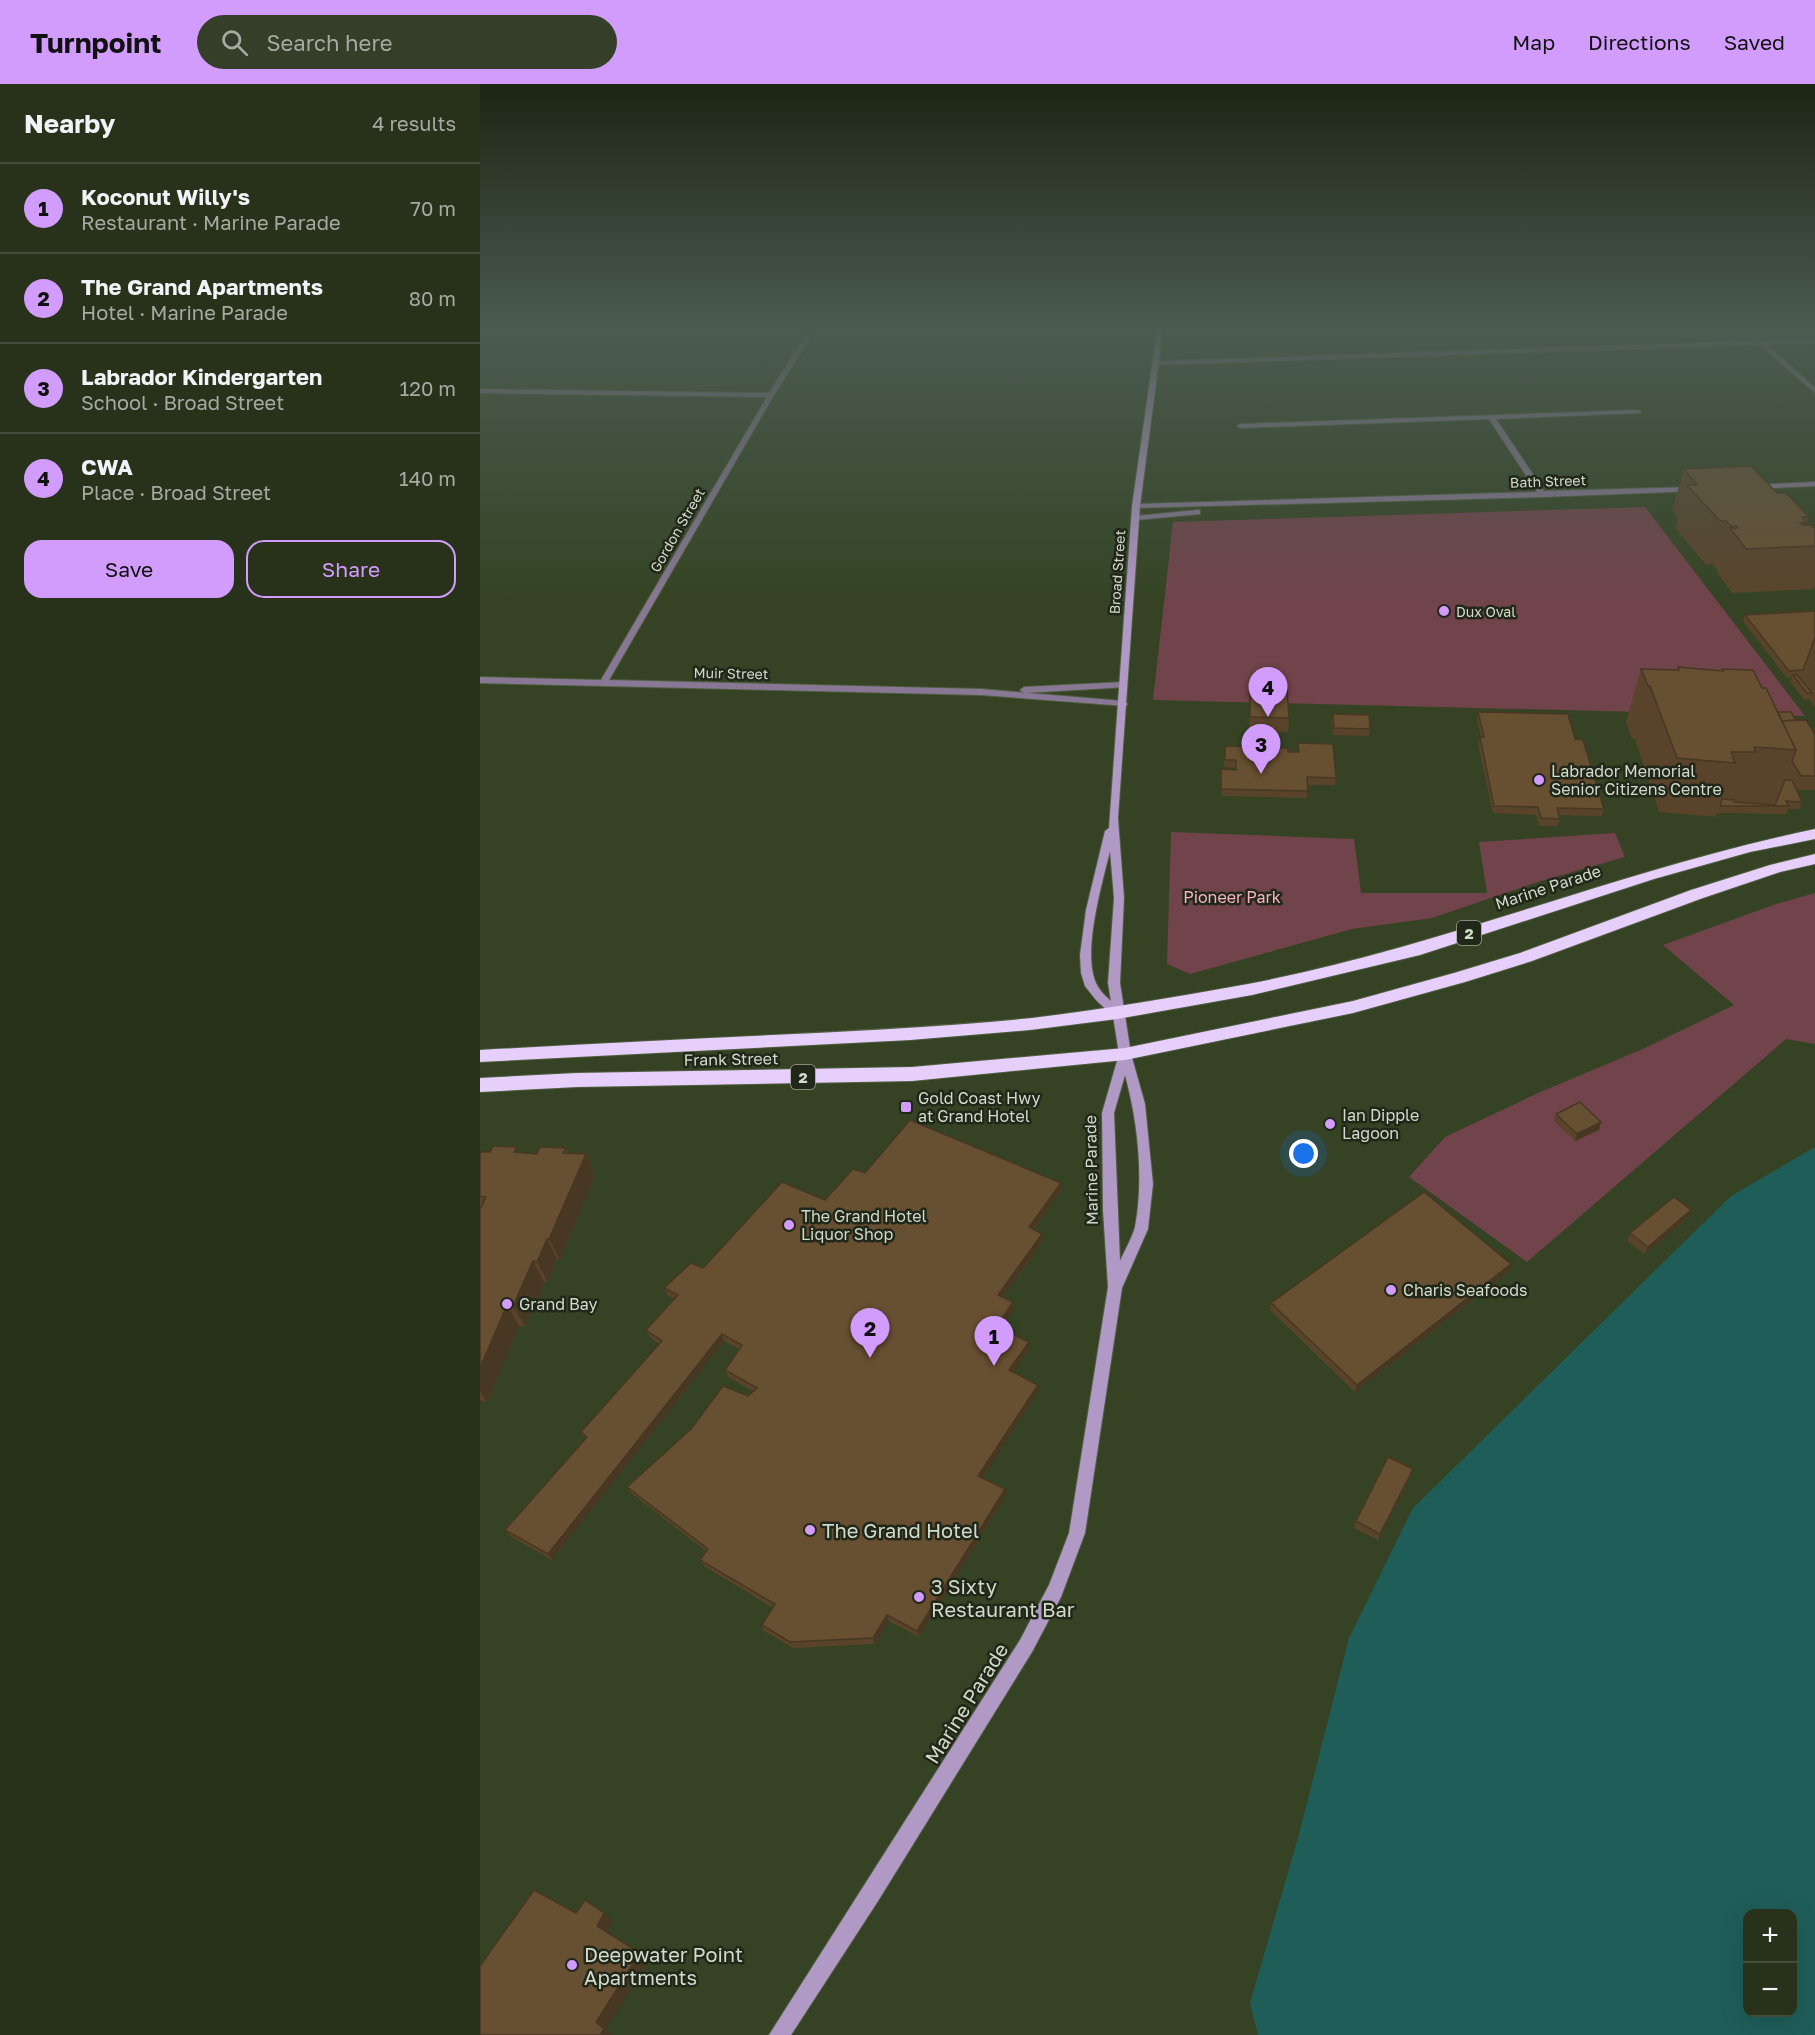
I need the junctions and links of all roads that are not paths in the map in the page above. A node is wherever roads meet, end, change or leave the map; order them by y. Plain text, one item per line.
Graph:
1 (756, 421) edge
2 (1148, 421) edge
3 (1396, 421) edge
4 (1494, 421) edge
5 (1240, 426) dead end
6 (1815, 484) edge
7 (1741, 488) edge
8 (1705, 489) edge
9 (1544, 495) junction
10 (1282, 503) junction
11 (1136, 506) junction
12 (1136, 518) junction
13 (480, 680) edge
14 (603, 684) junction
15 (1124, 685) junction
16 (981, 692) junction
17 (1123, 704) junction
18 (1113, 818) junction
19 (1815, 834) edge
20 (1815, 860) edge
21 (1117, 1013) junction
22 (1125, 1054) junction
23 (480, 1056) edge
24 (480, 1085) edge
25 (1115, 1287) junction
26 (779, 2035) edge

1 - 14 street, Gordon Street
2 - 11 street, Broad Street
3 - 5 street
4 - 9 street
6 - 7 street
8 - 9 street, Bath Street
9 - 10 street, Bath Street
10 - 11 street, Bath Street
10 - 12 street, Bath Street
11 - 12 street, Broad Street
12 - 15 street, Broad Street
13 - 14 street, Muir Street
14 - 16 street, Muir Street
15 - 16 street, Muir Street
15 - 17 street, Broad Street
16 - 17 street, Muir Street
17 - 18 street, Broad Street
18 - 21 street, Broad Street
18 - 21 street, Broad Street
19 - 21 highway, Marine Parade / 2
20 - 22 highway, 2
21 - 22 street, Broad Street
21 - 23 highway, Frank Street / 2
22 - 24 highway, Frank Street / 2
22 - 25 street, Marine Parade
22 - 25 street, Marine Parade
25 - 26 street, Marine Parade

